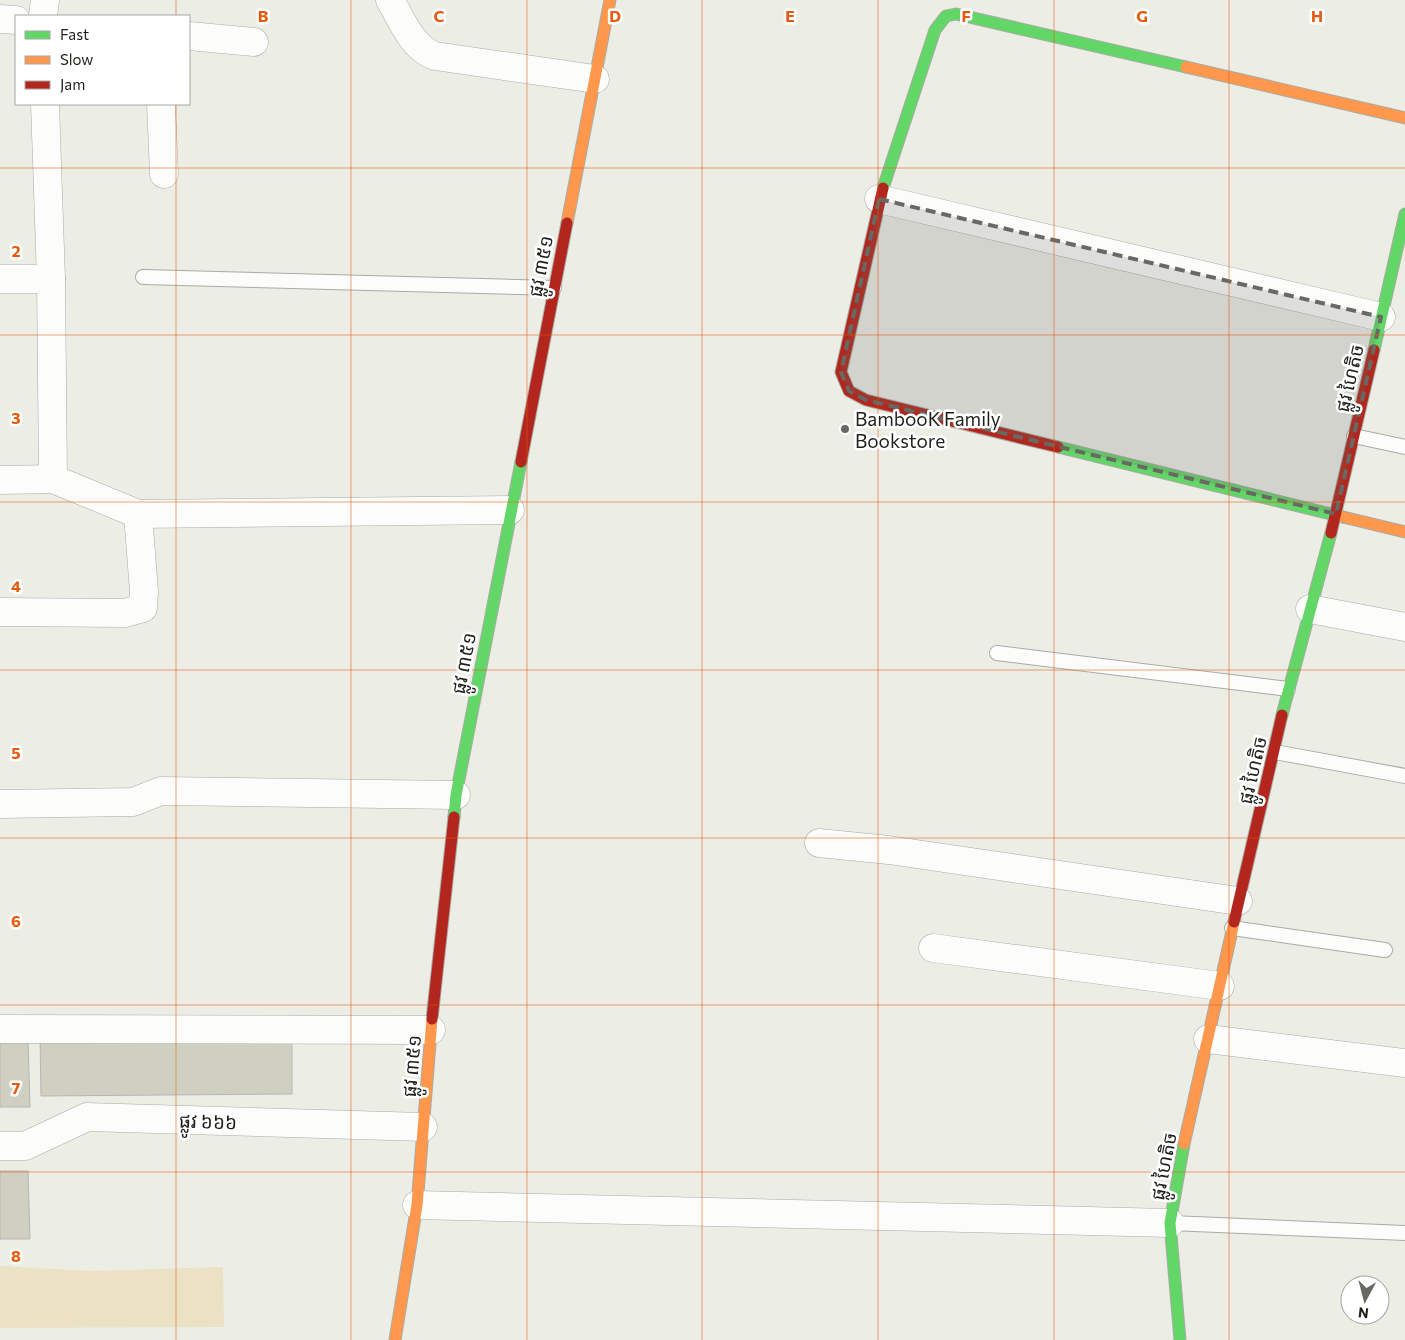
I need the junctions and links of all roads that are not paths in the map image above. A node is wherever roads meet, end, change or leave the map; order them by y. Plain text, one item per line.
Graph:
1 (45, 0) edge
2 (390, 0) edge
3 (610, 0) edge
4 (43, 15) edge
5 (0, 18) edge
6 (15, 20) edge
7 (190, 36) edge
8 (254, 42) dead end
9 (595, 79) junction
10 (45, 105) edge
11 (161, 105) edge
12 (1405, 118) edge
13 (164, 174) dead end
14 (879, 198) junction
15 (1405, 214) edge
16 (143, 276) dead end
17 (0, 279) edge
18 (51, 279) junction
19 (554, 288) junction
20 (1381, 317) junction
21 (1354, 436) junction
22 (1405, 447) edge
23 (53, 479) junction
24 (0, 480) edge
25 (510, 510) junction
26 (138, 514) junction
27 (1336, 514) junction
28 (1405, 532) edge
29 (1310, 608) junction
30 (0, 612) edge
31 (1405, 627) edge
32 (997, 653) dead end
33 (1288, 690) junction
34 (1275, 752) junction
35 (1405, 776) edge
36 (456, 795) junction
37 (0, 804) edge
38 (819, 843) dead end
39 (1238, 901) junction
40 (1232, 928) junction
41 (933, 948) dead end
42 (1385, 950) dead end
43 (1220, 986) junction
44 (0, 1029) edge
45 (432, 1030) junction
46 (1208, 1039) junction
47 (1405, 1063) edge
48 (423, 1127) junction
49 (0, 1146) edge
50 (417, 1206) junction
51 (1170, 1223) junction
52 (1405, 1233) edge
53 (395, 1340) edge
54 (1180, 1340) edge

1 - 4 street
2 - 9 street
3 - 9 street, ផ្លូវ ៣៥១
5 - 6 street
7 - 8 street
9 - 19 street, ផ្លូវ ៣៥១
10 - 18 street
11 - 13 street
12 - 14 street
14 - 20 street
14 - 27 street
15 - 20 street, ផ្លូវ ហៃតិច
16 - 19 lane
17 - 18 street
18 - 23 street
19 - 25 street, ផ្លូវ ៣៥១
20 - 21 street, ផ្លូវ ហៃតិច
21 - 22 lane
21 - 27 street, ផ្លូវ ហៃតិច
23 - 24 street
23 - 26 street
25 - 26 street
25 - 36 street, ផ្លូវ ៣៥១
26 - 30 street
27 - 28 street
27 - 29 street, ផ្លូវ ហៃតិច
29 - 31 street
29 - 33 street, ផ្លូវ ហៃតិច
32 - 33 lane
33 - 34 street, ផ្លូវ ហៃតិច
34 - 35 lane
34 - 39 street, ផ្លូវ ហៃតិច
36 - 37 street
36 - 45 street, ផ្លូវ ៣៥១
38 - 39 street
39 - 40 street, ផ្លូវ ហៃតិច
40 - 42 lane
40 - 43 street, ផ្លូវ ហៃតិច
41 - 43 street
43 - 46 street, ផ្លូវ ហៃតិច
44 - 45 street
45 - 48 street, ផ្លូវ ៣៥១
46 - 47 street
46 - 51 street, ផ្លូវ ហៃតិច
48 - 49 street, ផ្លូវ ៦៦៦
48 - 50 street, ផ្លូវ ៣៥១
50 - 51 street
50 - 53 street, ផ្លូវ ៣៥១
51 - 52 lane
51 - 54 street, ផ្លូវ ហៃតិច

